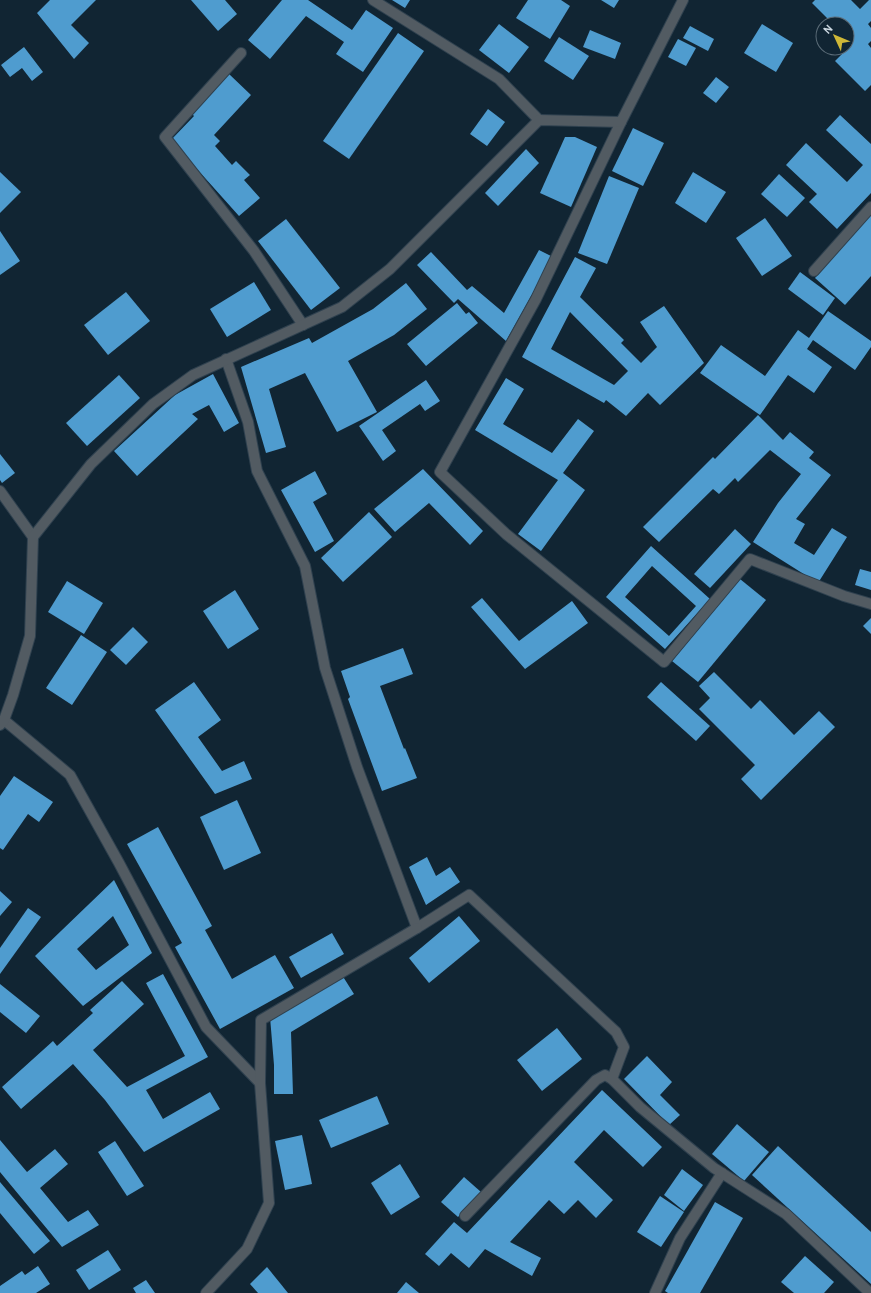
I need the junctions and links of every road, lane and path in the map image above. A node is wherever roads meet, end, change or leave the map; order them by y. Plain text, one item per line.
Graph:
1 (373, 0) edge
2 (683, 0) edge
3 (241, 53) dead end
4 (539, 120) junction
5 (622, 122) junction
6 (871, 207) edge
7 (814, 271) dead end
8 (303, 325) junction
9 (226, 359) junction
10 (0, 491) edge
11 (33, 536) junction
12 (871, 604) edge
13 (2, 722) edge
14 (417, 928) junction
15 (612, 1079) junction
16 (260, 1084) junction
17 (722, 1173) junction
18 (465, 1216) dead end
19 (206, 1293) edge
20 (655, 1293) edge
21 (870, 1293) edge

1 - 4 street
2 - 5 street
3 - 8 street
4 - 5 street
4 - 8 street
5 - 12 street
6 - 7 street
8 - 9 street
9 - 11 street
9 - 14 street
10 - 11 street
11 - 13 street
13 - 16 street
14 - 15 street
14 - 16 street
15 - 17 street
15 - 18 street
16 - 19 street
17 - 20 street
17 - 21 street

